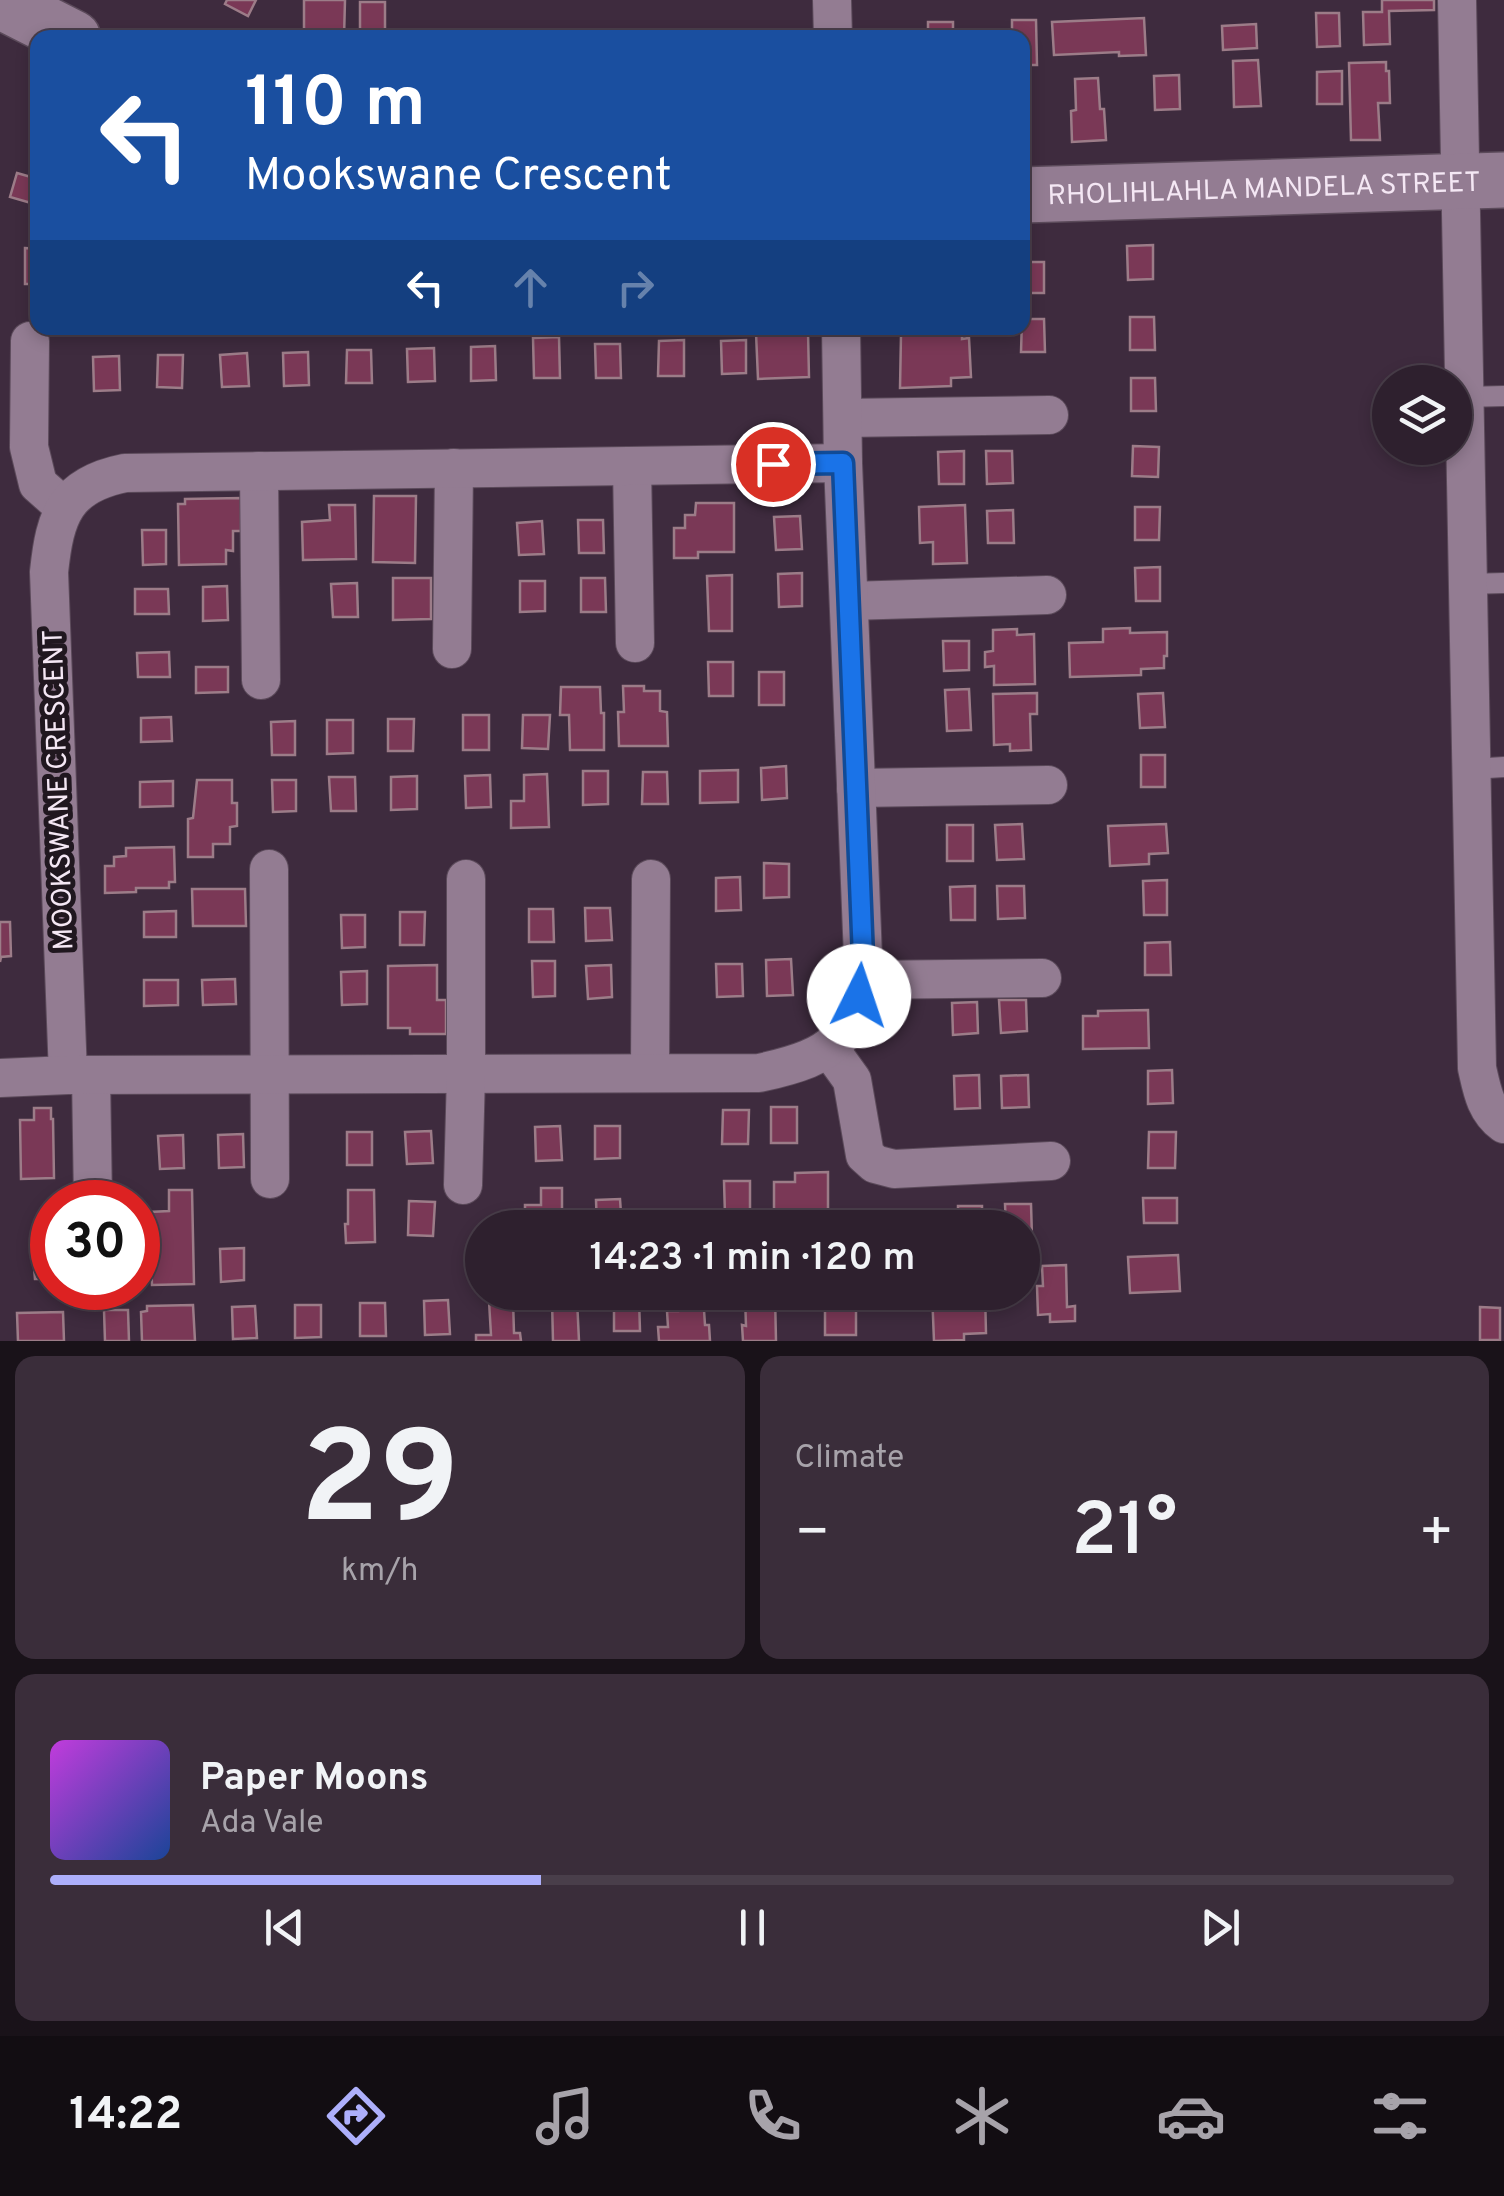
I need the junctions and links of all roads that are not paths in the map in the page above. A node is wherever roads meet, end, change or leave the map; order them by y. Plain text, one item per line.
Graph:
1 (832, 0) edge
2 (1457, 0) edge
3 (0, 1) edge
4 (57, 30) edge
5 (834, 30) edge
6 (1483, 180) edge
7 (1030, 195) edge
8 (841, 335) edge
9 (30, 341) dead end
10 (1469, 365) edge
11 (1504, 396) edge
12 (1472, 397) edge
13 (1049, 415) dead end
14 (842, 418) junction
15 (1472, 453) edge
16 (843, 463) junction
17 (632, 466) junction
18 (454, 468) junction
19 (259, 471) junction
20 (64, 508) junction
21 (1486, 584) edge
22 (1047, 595) dead end
23 (849, 601) junction
24 (635, 643) dead end
25 (452, 649) dead end
26 (262, 680) dead end
27 (1488, 768) edge
28 (1048, 785) dead end
29 (856, 788) junction
30 (269, 869) dead end
31 (650, 878) dead end
32 (466, 879) dead end
33 (1042, 978) dead end
34 (861, 980) junction
35 (829, 1048) junction
36 (650, 1073) junction
37 (268, 1074) junction
38 (466, 1074) junction
39 (80, 1075) junction
40 (0, 1078) edge
41 (1504, 1124) edge
42 (1051, 1162) dead end
43 (270, 1179) dead end
44 (92, 1180) edge
45 (463, 1186) dead end

1 - 5 street
2 - 6 street
3 - 4 street
6 - 7 street, RHOLIHLAHLA MANDELA STREET
6 - 10 street
8 - 14 street
9 - 20 street
11 - 12 lane
13 - 14 street
14 - 16 street
15 - 21 street
16 - 17 street
16 - 23 street
17 - 18 street
17 - 24 street
18 - 19 street
18 - 25 street
19 - 20 street
19 - 26 street
20 - 39 street, MOOKSWANE CRESCENT
21 - 27 street
22 - 23 street
23 - 29 street
27 - 41 street
28 - 29 street
29 - 34 street
30 - 37 street
31 - 36 street
32 - 38 street
33 - 34 street
34 - 35 street
35 - 36 street
35 - 42 street
36 - 38 street
37 - 38 street
37 - 39 street
37 - 43 street
38 - 45 street
39 - 40 street
39 - 44 street, MOOKSWANE CRESCENT

